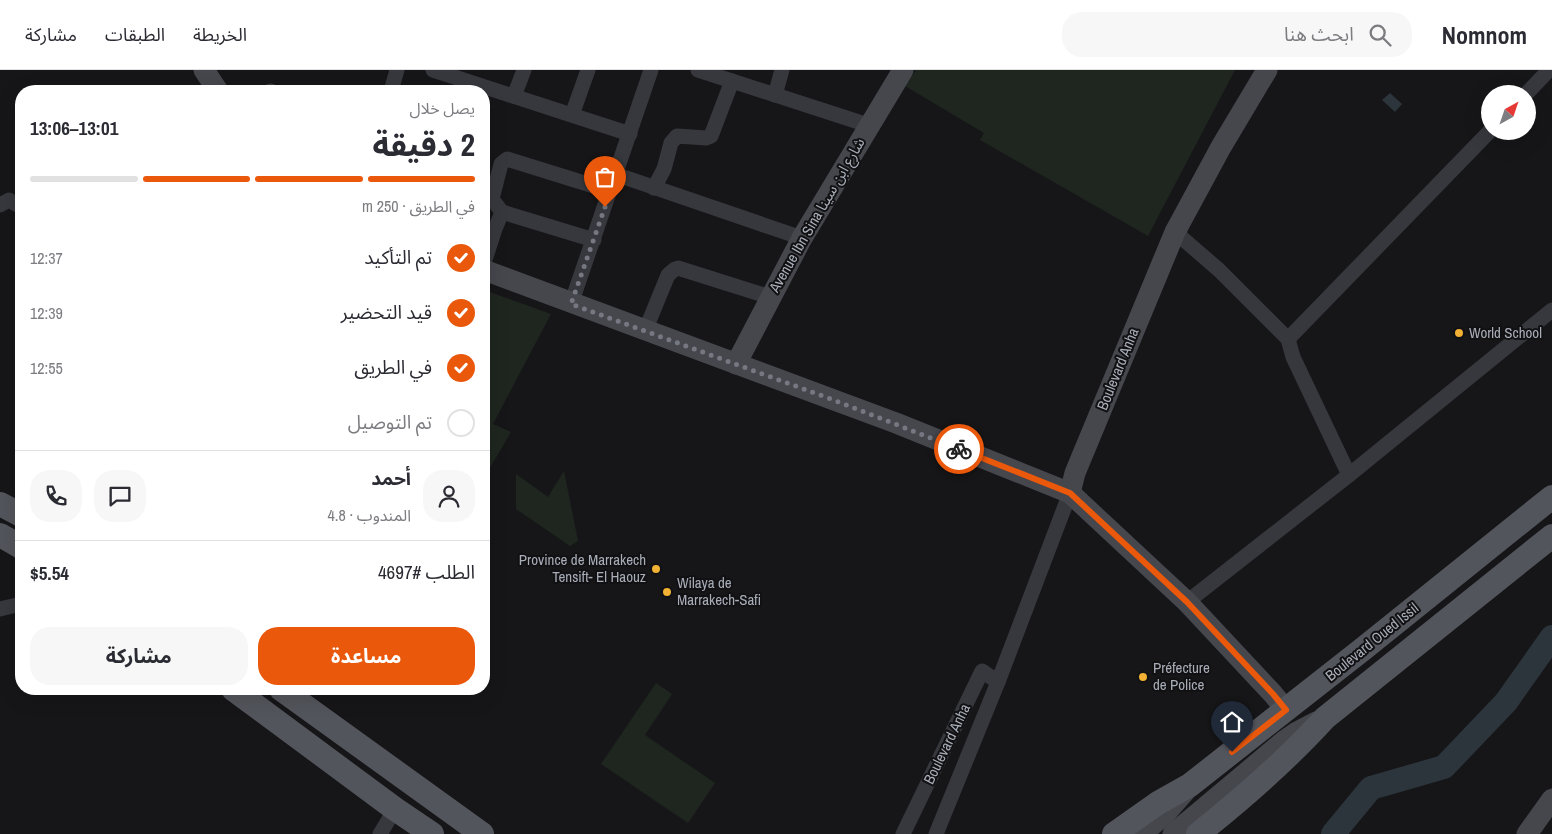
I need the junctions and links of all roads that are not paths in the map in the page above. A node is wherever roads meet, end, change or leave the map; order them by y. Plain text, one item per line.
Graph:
1 (204, 70) edge
2 (397, 70) edge
3 (433, 70) edge
4 (524, 70) edge
5 (588, 70) edge
6 (651, 70) edge
7 (698, 70) edge
8 (782, 70) edge
9 (1267, 70) edge
10 (1549, 70) edge
11 (898, 71) edge
12 (732, 81) junction
13 (214, 85) edge
14 (393, 85) edge
15 (456, 85) edge
16 (1535, 85) edge
17 (490, 91) edge
18 (775, 95) junction
19 (514, 96) junction
20 (572, 115) junction
21 (868, 125) junction
22 (630, 134) junction
23 (1481, 140) edge
24 (616, 174) junction
25 (654, 188) junction
26 (610, 191) junction
27 (490, 192) edge
28 (490, 199) edge
29 (15, 204) edge
30 (0, 205) edge
31 (502, 212) junction
32 (1175, 232) junction
33 (802, 238) junction
34 (594, 240) junction
35 (490, 245) edge
36 (490, 272) edge
37 (770, 298) junction
38 (571, 304) junction
39 (1552, 310) edge
40 (645, 331) junction
41 (1288, 339) junction
42 (736, 364) junction
43 (1350, 475) junction
44 (1070, 493) junction
45 (1552, 497) edge
46 (0, 504) edge
47 (15, 512) edge
48 (0, 535) edge
49 (1552, 536) edge
50 (15, 544) edge
51 (1187, 602) junction
52 (15, 605) edge
53 (0, 609) edge
54 (998, 682) junction
55 (241, 695) edge
56 (290, 695) edge
57 (1286, 710) junction
58 (1325, 718) junction
59 (1190, 785) junction
60 (1552, 799) edge
61 (395, 809) junction
62 (380, 834) edge
63 (432, 834) edge
64 (482, 834) edge
65 (903, 834) edge
66 (936, 834) edge
67 (1114, 834) edge
68 (1142, 834) edge
69 (1173, 834) edge
70 (1198, 834) edge
71 (1527, 834) edge

1 - 13 street
2 - 14 street
3 - 15 street
4 - 19 street
5 - 20 street
6 - 22 street
7 - 12 street
8 - 18 street
9 - 32 street, Boulevard Anha
10 - 16 street
11 - 21 street, Avenue Ibn Sina شارع ابن سينا
12 - 18 street
12 - 25 street
17 - 19 street
18 - 21 street
19 - 20 street
20 - 22 street
21 - 33 street, Avenue Ibn Sina شارع ابن سينا
22 - 24 street
23 - 41 street
24 - 25 street
24 - 26 street
25 - 33 street
26 - 27 street
26 - 34 street
28 - 31 street
29 - 30 street
31 - 34 street
31 - 35 street
32 - 41 street
32 - 44 street, Boulevard Anha
33 - 37 street, Avenue Ibn Sina شارع ابن سينا
34 - 38 street
36 - 38 street
37 - 40 street
37 - 42 street, Avenue Ibn Sina شارع ابن سينا
38 - 40 street
39 - 43 street
40 - 42 street
41 - 43 street
42 - 44 street
43 - 51 street
44 - 51 street
44 - 54 street, Boulevard Anha
45 - 57 main road, Boulevard Oued Issil
46 - 47 main road
48 - 50 main road
49 - 58 main road, Boulevard Oued Issil
51 - 57 street
52 - 53 street
54 - 65 street, Boulevard Anha
54 - 66 street, Boulevard Anha
55 - 61 main road
56 - 64 main road
57 - 59 main road, Boulevard Oued Issil
58 - 69 street, Boulevard Oued Issil
58 - 70 main road, Boulevard Oued Issil
59 - 67 main road, Boulevard Oued Issil
59 - 68 street, Boulevard Oued Issil
60 - 71 street
61 - 62 street
61 - 63 main road

